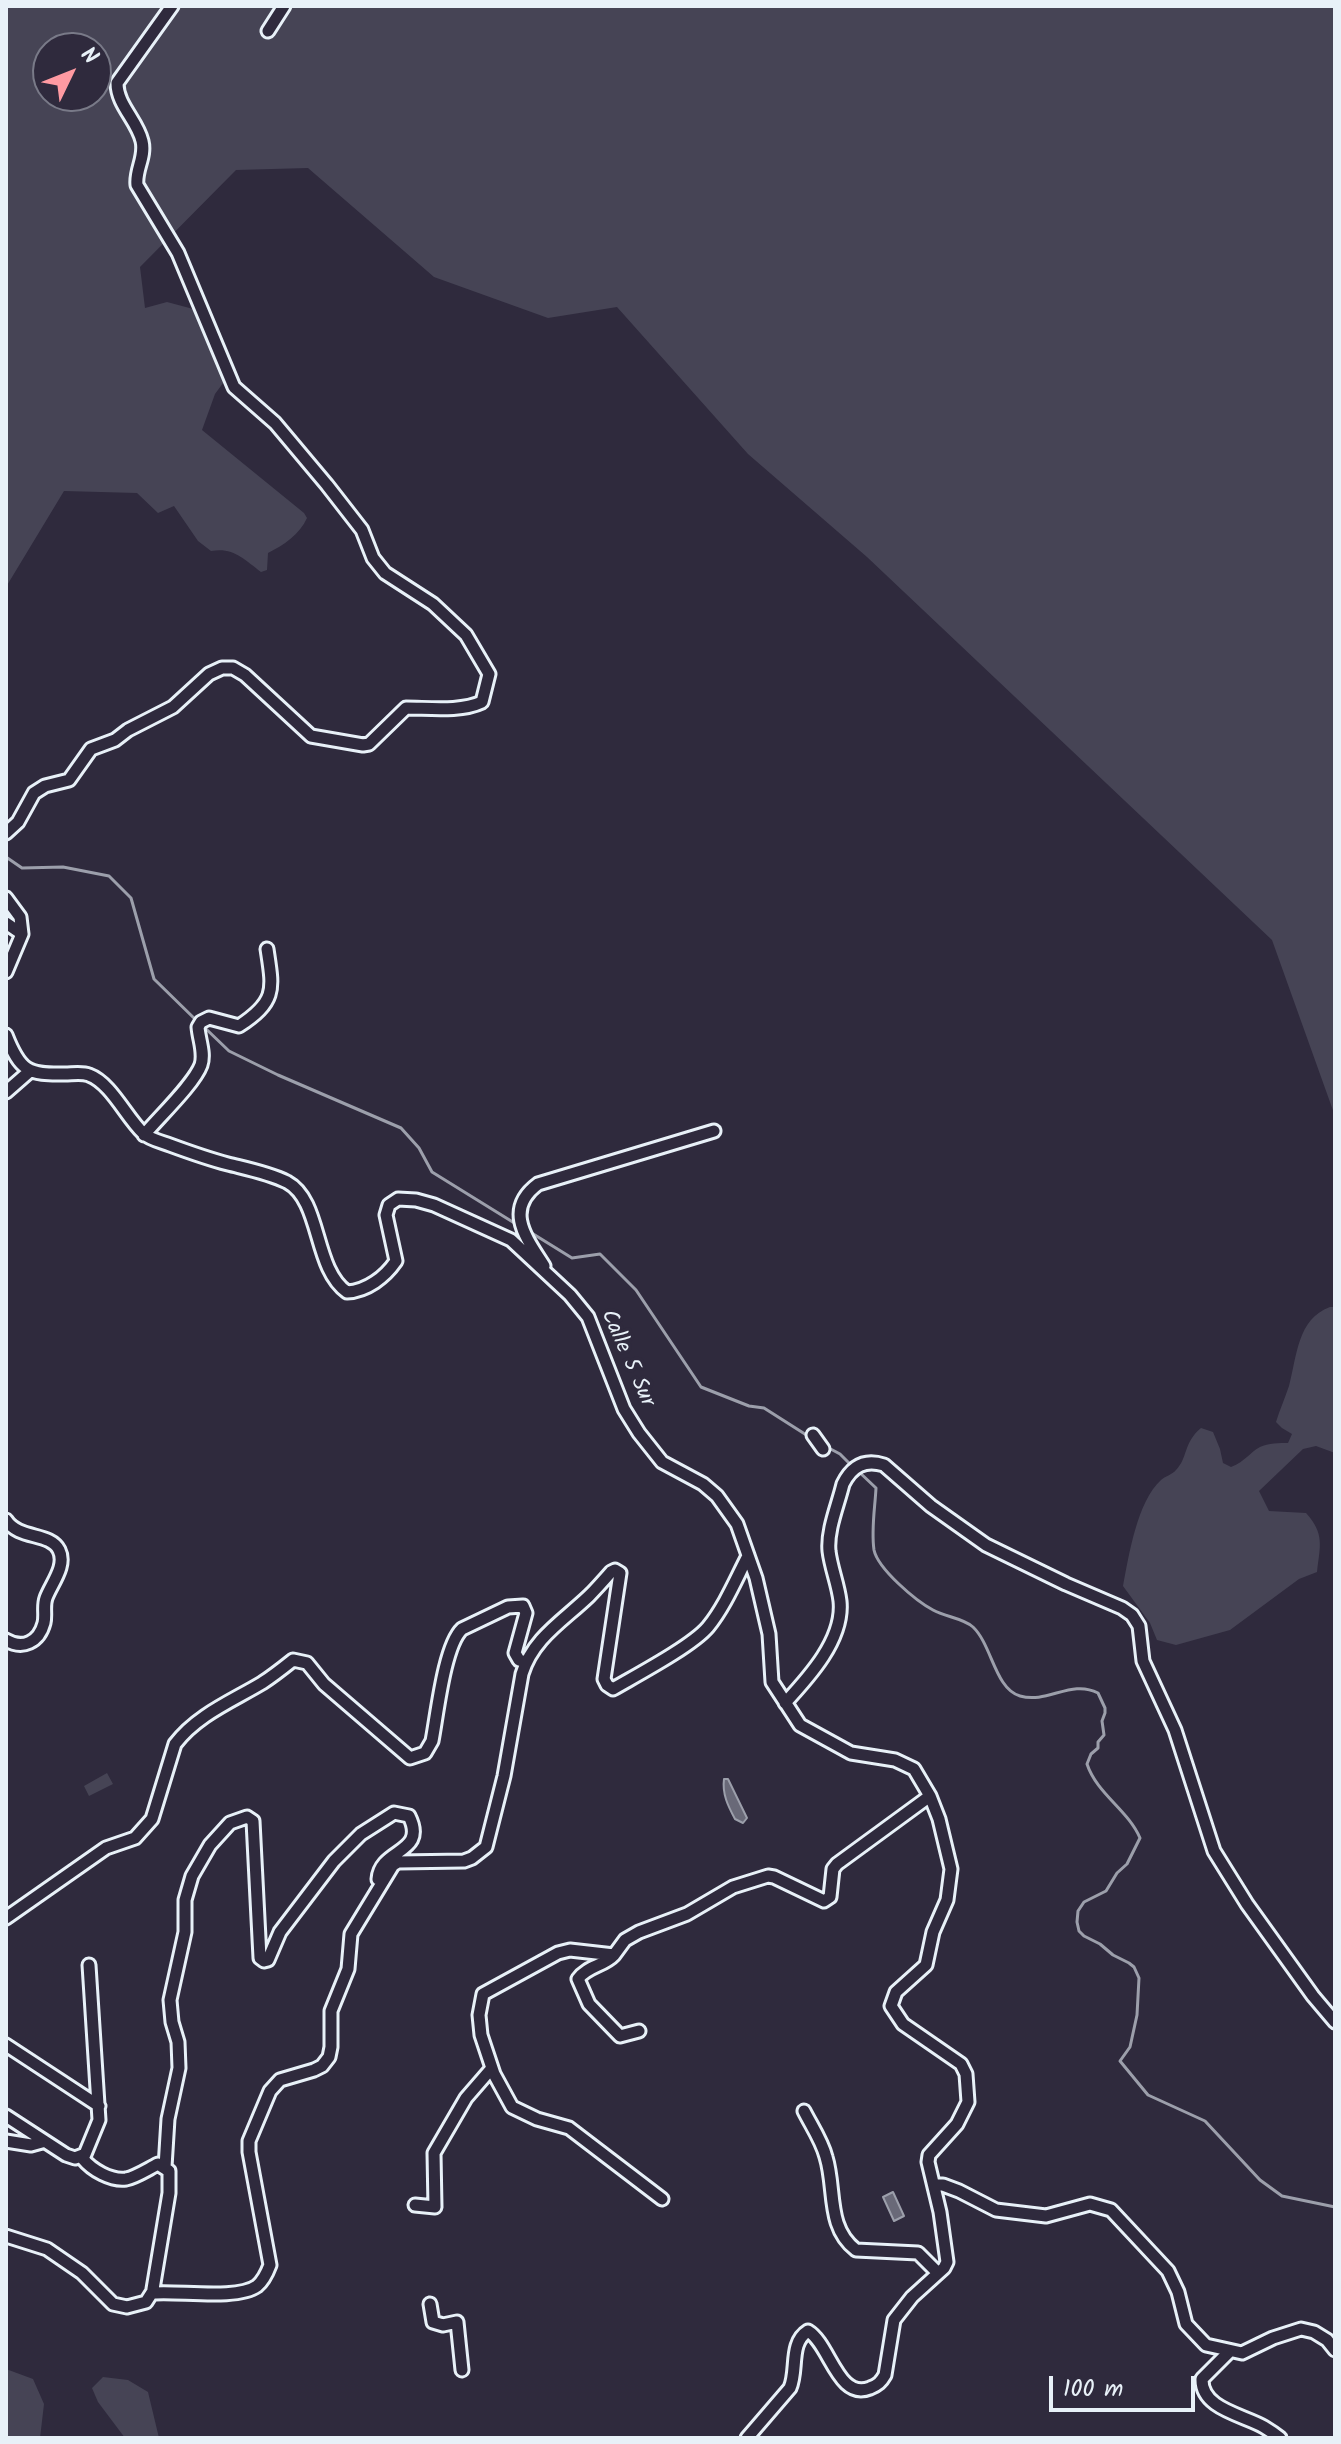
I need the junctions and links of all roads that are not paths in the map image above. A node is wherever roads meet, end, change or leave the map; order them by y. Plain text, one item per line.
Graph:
1 (172, 6) edge
2 (284, 6) edge
3 (268, 31) dead end
4 (6, 833) edge
5 (6, 898) edge
6 (6, 923) edge
7 (22, 934) junction
8 (267, 949) dead end
9 (6, 972) edge
10 (6, 1035) edge
11 (30, 1071) junction
12 (6, 1092) edge
13 (714, 1131) dead end
14 (144, 1135) junction
15 (547, 1271) junction
16 (813, 1435) dead end
17 (823, 1449) dead end
18 (6, 1520) edge
19 (748, 1556) junction
20 (6, 1640) edge
21 (526, 1662) junction
22 (785, 1703) junction
23 (930, 1796) junction
24 (382, 1881) junction
25 (6, 1918) edge
26 (614, 1955) junction
27 (89, 1965) dead end
28 (1335, 2022) edge
29 (639, 2031) dead end
30 (6, 2045) edge
31 (492, 2068) junction
32 (99, 2106) junction
33 (804, 2111) dead end
34 (6, 2116) edge
35 (6, 2141) edge
36 (42, 2142) junction
37 (83, 2155) junction
38 (165, 2167) junction
39 (934, 2185) junction
40 (662, 2199) dead end
41 (415, 2205) dead end
42 (6, 2236) edge
43 (938, 2273) junction
44 (153, 2291) junction
45 (430, 2304) dead end
46 (1335, 2350) edge
47 (1230, 2351) junction
48 (462, 2370) dead end
49 (747, 2438) edge
50 (1280, 2438) edge

1 - 4 street
2 - 3 street
5 - 7 street
6 - 7 street
7 - 9 street
8 - 14 street
10 - 11 street
11 - 12 street
11 - 14 street
13 - 15 street
14 - 15 street, Calle 5 Sur
15 - 19 street, Calle 5 Sur
16 - 17 street
18 - 20 street
19 - 21 street
19 - 22 street, Calle 5 Sur
21 - 24 street
21 - 25 street
22 - 23 street
22 - 28 street
23 - 26 street
23 - 39 street
24 - 38 street
24 - 44 street
26 - 29 street
26 - 31 street
27 - 32 street
30 - 32 street
31 - 40 street
31 - 41 street
32 - 37 street
33 - 43 street
34 - 36 street
35 - 36 street
36 - 37 street
37 - 38 street
38 - 44 street
39 - 43 street
39 - 47 street
42 - 44 street
43 - 49 street
45 - 48 street
46 - 47 street
47 - 50 street

